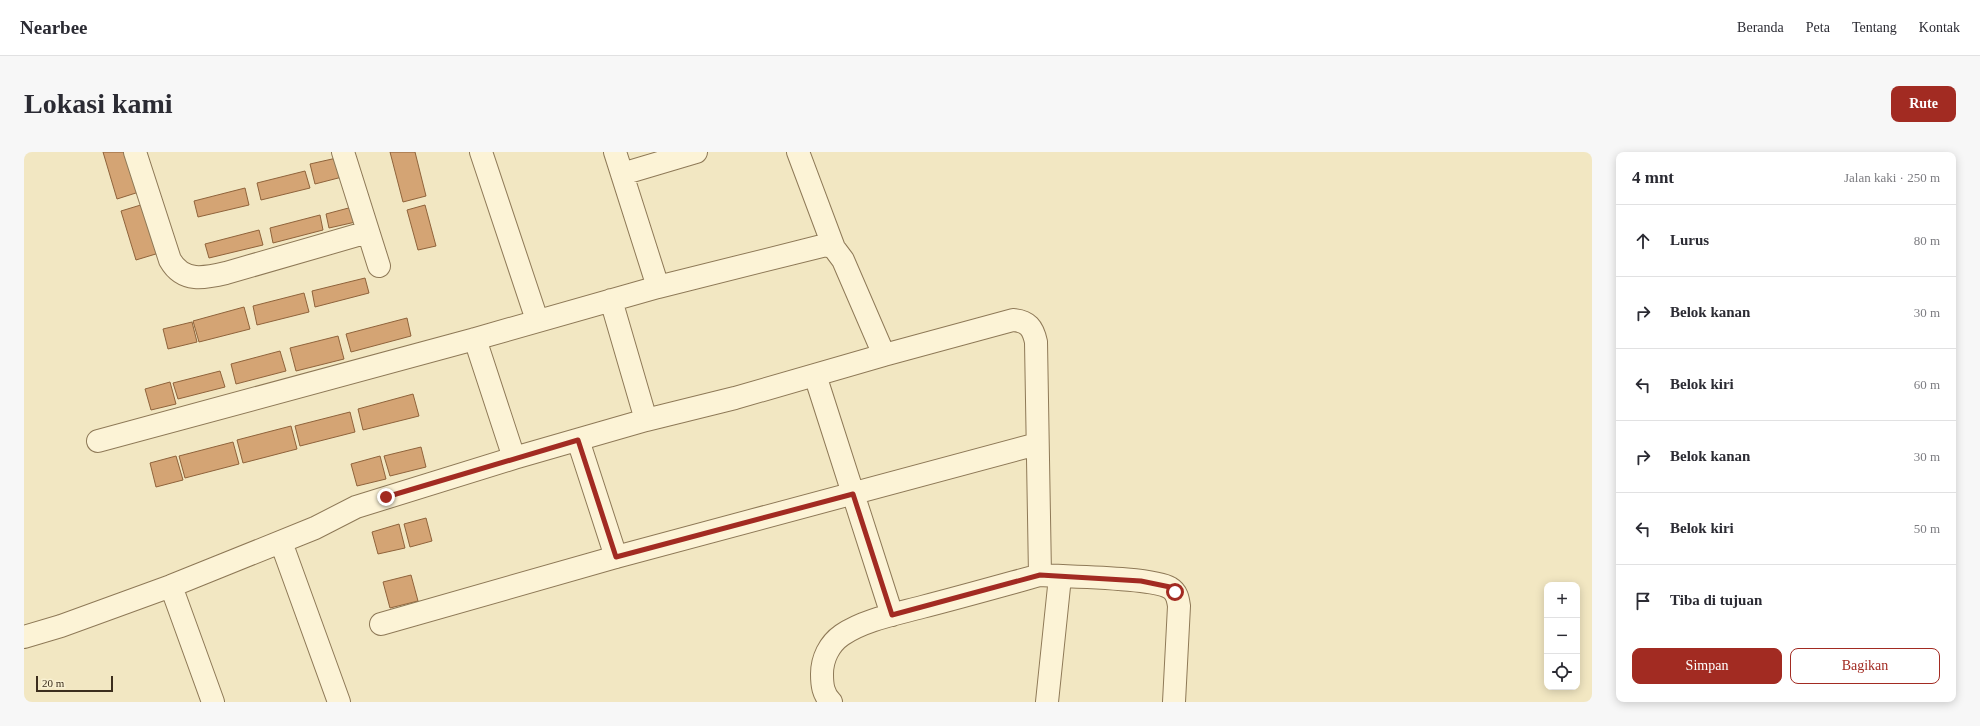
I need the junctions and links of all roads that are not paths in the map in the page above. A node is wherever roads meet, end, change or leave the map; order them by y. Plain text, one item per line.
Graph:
1 (135, 152) edge
2 (343, 152) edge
3 (481, 152) edge
4 (615, 152) edge
5 (696, 152) edge
6 (798, 152) edge
7 (622, 174) junction
8 (368, 232) junction
9 (834, 248) junction
10 (379, 266) dead end
11 (658, 287) junction
12 (611, 300) junction
13 (537, 320) junction
14 (475, 339) junction
15 (884, 355) junction
16 (815, 375) junction
17 (646, 420) junction
18 (98, 440) dead end
19 (578, 440) junction
20 (1037, 444) junction
21 (514, 458) junction
22 (853, 494) junction
23 (281, 542) junction
24 (616, 557) junction
25 (1050, 576) junction
26 (171, 586) junction
27 (892, 615) junction
28 (381, 624) dead end
29 (24, 637) edge
30 (213, 702) edge
31 (339, 702) edge
32 (831, 702) edge
33 (1047, 702) edge
34 (1174, 702) edge

1 - 8 street
2 - 8 street
3 - 13 street
4 - 7 street
5 - 7 street
6 - 9 street
7 - 11 street
8 - 10 street
9 - 11 street
9 - 15 street
11 - 12 street
12 - 13 street
12 - 17 street
13 - 14 street
14 - 18 street
14 - 21 street
15 - 16 street
15 - 20 street
16 - 17 street
16 - 22 street
17 - 19 street
19 - 21 street
19 - 24 street
20 - 22 street
20 - 25 street
21 - 23 street
22 - 24 street
22 - 27 street
23 - 26 street
23 - 31 street
24 - 28 street
25 - 27 street
25 - 33 street
25 - 34 street
26 - 29 street
26 - 30 street
27 - 32 street

